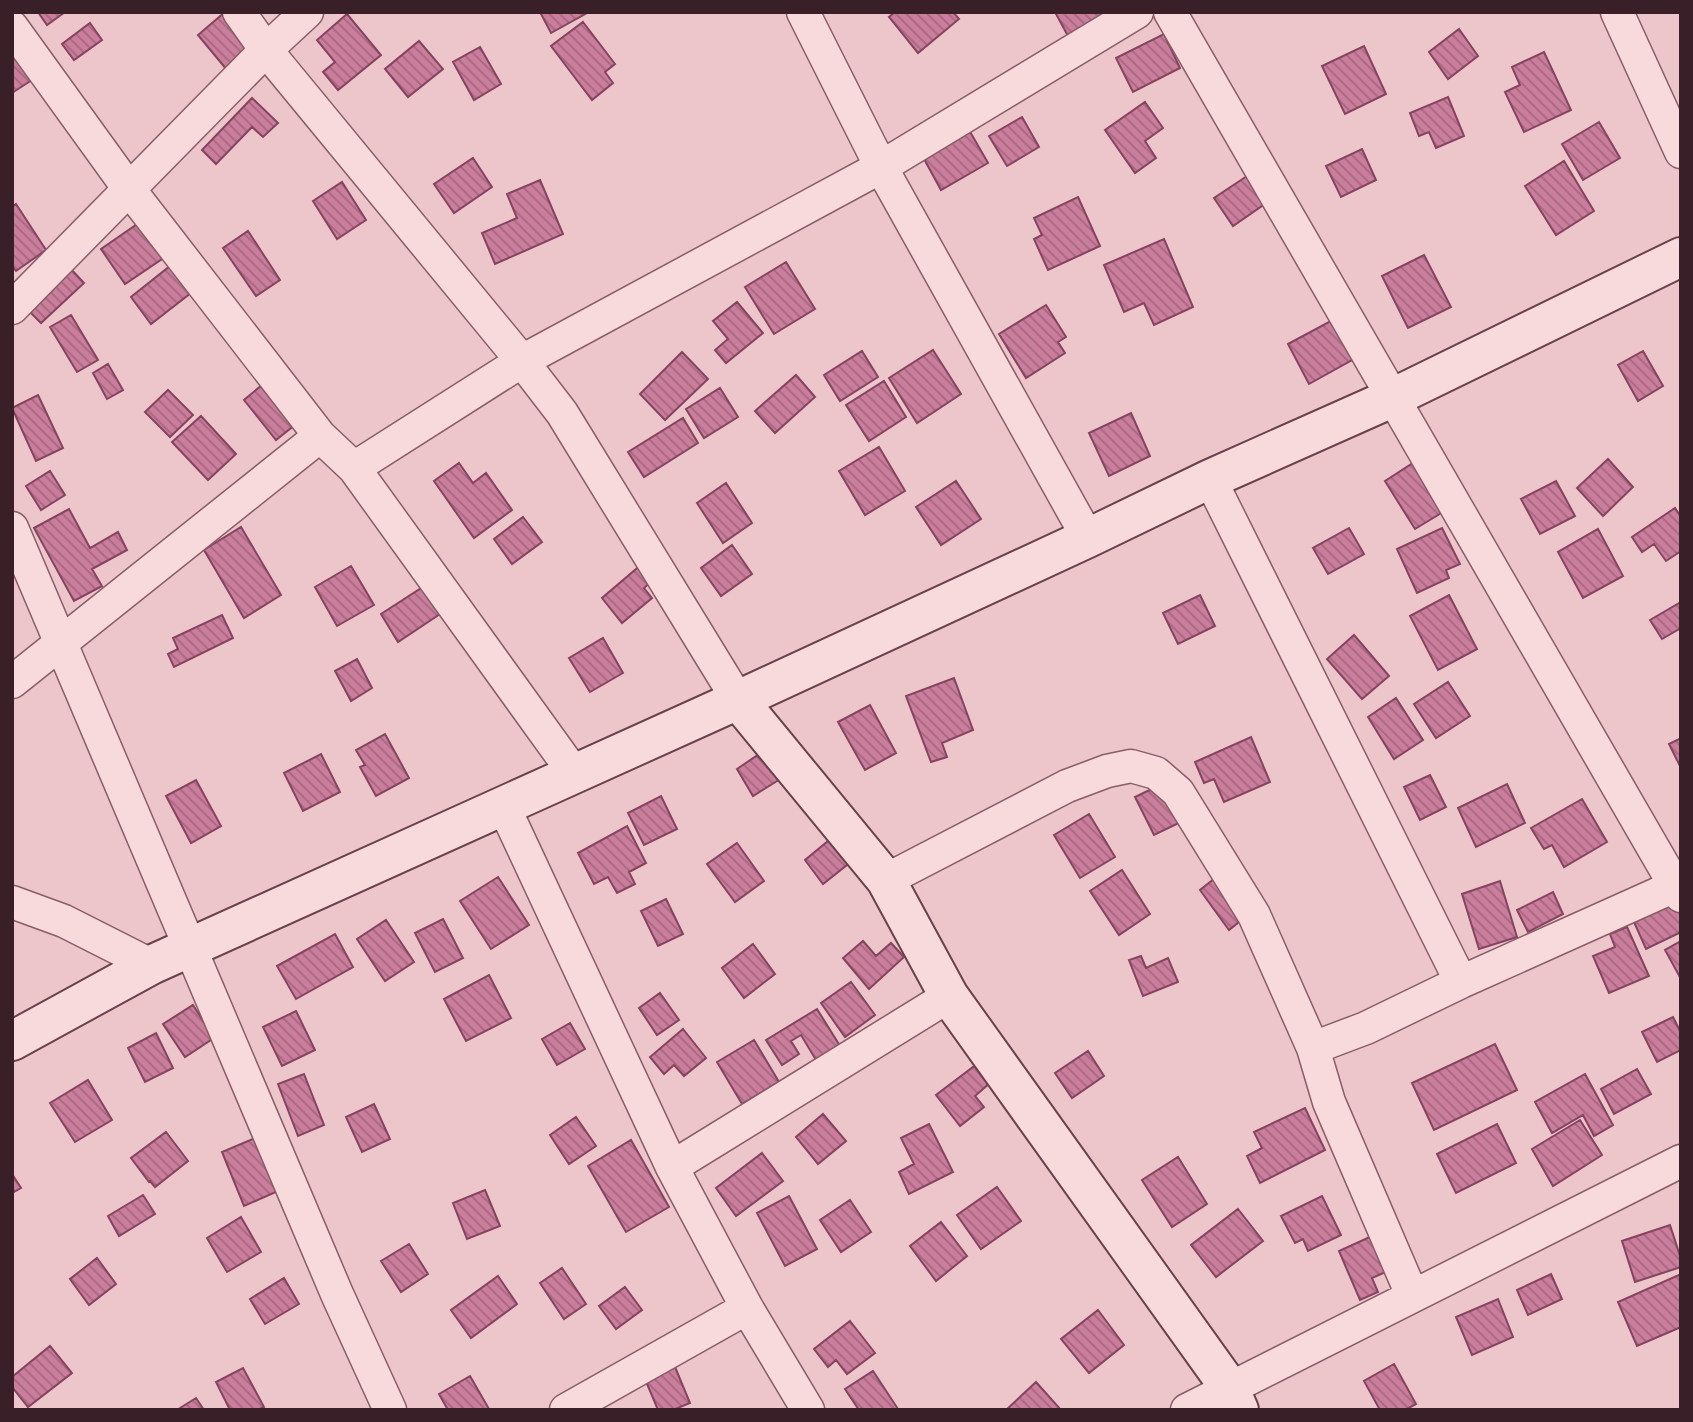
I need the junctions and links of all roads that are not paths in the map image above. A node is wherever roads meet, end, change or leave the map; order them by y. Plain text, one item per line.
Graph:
1 (239, 12) edge
2 (307, 12) edge
3 (803, 12) edge
4 (1137, 12) edge
5 (1170, 12) edge
6 (1617, 12) edge
7 (12, 27) edge
8 (266, 50) junction
9 (1681, 152) edge
10 (881, 167) junction
11 (129, 189) junction
12 (1681, 257) edge
13 (12, 308) edge
14 (522, 361) junction
15 (1392, 398) junction
16 (320, 436) junction
17 (354, 468) junction
18 (1210, 479) junction
19 (12, 528) edge
20 (1088, 538) junction
21 (62, 642) junction
22 (12, 682) edge
23 (738, 700) junction
24 (574, 773) junction
25 (503, 805) junction
26 (886, 880) junction
27 (1678, 891) edge
28 (12, 902) edge
29 (191, 946) junction
30 (151, 965) junction
31 (1461, 982) junction
32 (949, 996) junction
33 (12, 1041) edge
34 (1313, 1048) junction
35 (1681, 1161) edge
36 (672, 1167) junction
37 (1412, 1295) junction
38 (747, 1308) junction
39 (1234, 1398) edge
40 (390, 1410) edge
41 (566, 1410) edge
42 (808, 1410) edge
43 (1187, 1410) edge

1 - 8 street
2 - 8 street
3 - 10 street
4 - 10 street
5 - 15 street
6 - 9 street
7 - 11 street
8 - 11 street
8 - 14 street
10 - 14 street
10 - 20 street
11 - 13 street
11 - 16 street
12 - 15 street
14 - 17 street
14 - 23 street
15 - 18 street
15 - 27 street
16 - 17 street
16 - 21 street
17 - 24 street
18 - 20 street
18 - 31 street
19 - 21 street
20 - 23 street
21 - 22 street
21 - 29 street
23 - 24 street
23 - 26 street
24 - 25 street
25 - 29 street
25 - 36 street
26 - 32 street
26 - 34 street
27 - 31 street
28 - 30 street
29 - 30 street
29 - 40 street
30 - 33 street
31 - 34 street
32 - 36 street
32 - 39 street
34 - 37 street
35 - 37 street
36 - 38 street
37 - 39 street
38 - 41 street
38 - 42 street
39 - 43 street

